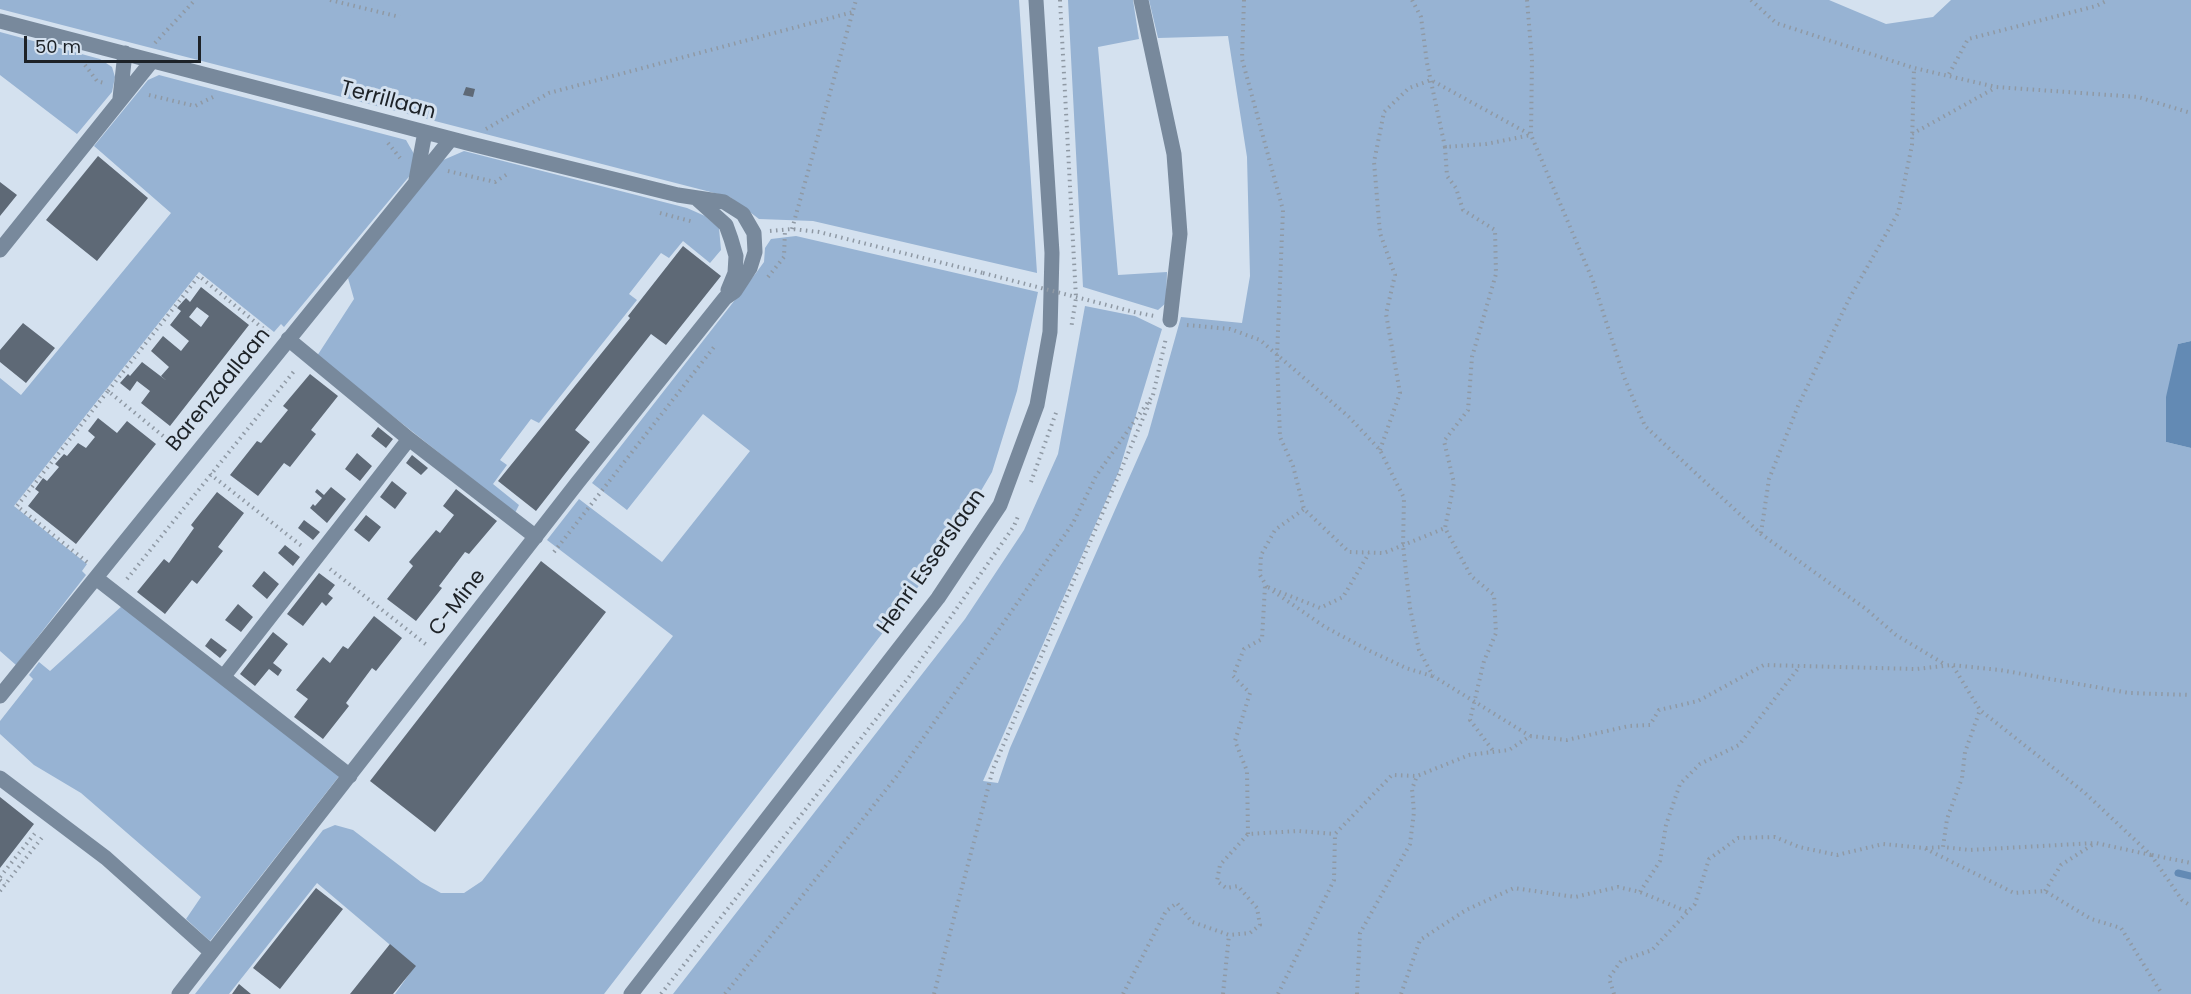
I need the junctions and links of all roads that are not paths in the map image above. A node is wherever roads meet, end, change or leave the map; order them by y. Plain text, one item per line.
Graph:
1 (1036, 0) edge
2 (1141, 0) edge
3 (0, 21) edge
4 (125, 53) junction
5 (147, 59) junction
6 (117, 92) junction
7 (426, 132) junction
8 (451, 139) junction
9 (416, 180) junction
10 (697, 199) junction
11 (757, 232) joint
12 (0, 250) edge
13 (725, 298) junction
14 (1170, 320) road end
15 (282, 339) junction
16 (409, 439) junction
17 (536, 537) junction
18 (94, 572) junction
19 (224, 676) junction
20 (0, 696) edge
21 (350, 776) junction
22 (0, 778) edge
23 (211, 952) junction
24 (179, 994) edge
25 (631, 994) edge

1 - 25 street, Henri Esserslaan
2 - 14 street
3 - 4 street, Terrillaan
4 - 5 street, Terrillaan
4 - 6 street
5 - 6 street
5 - 7 street, Terrillaan
6 - 12 street
7 - 8 street, Terrillaan
7 - 9 street
8 - 9 street, Barenzaallaan
8 - 10 street, Terrillaan
9 - 15 street, Barenzaallaan
10 - 11 street, Terrillaan
10 - 13 street
11 - 13 street, C-Mine
13 - 17 street, C-Mine
15 - 16 street
15 - 18 street, Barenzaallaan
16 - 17 street
16 - 19 street
17 - 21 street, C-Mine
18 - 19 street
18 - 20 street, Barenzaallaan
19 - 21 street
21 - 23 street, C-Mine
22 - 23 street
23 - 24 street, C-Mine

